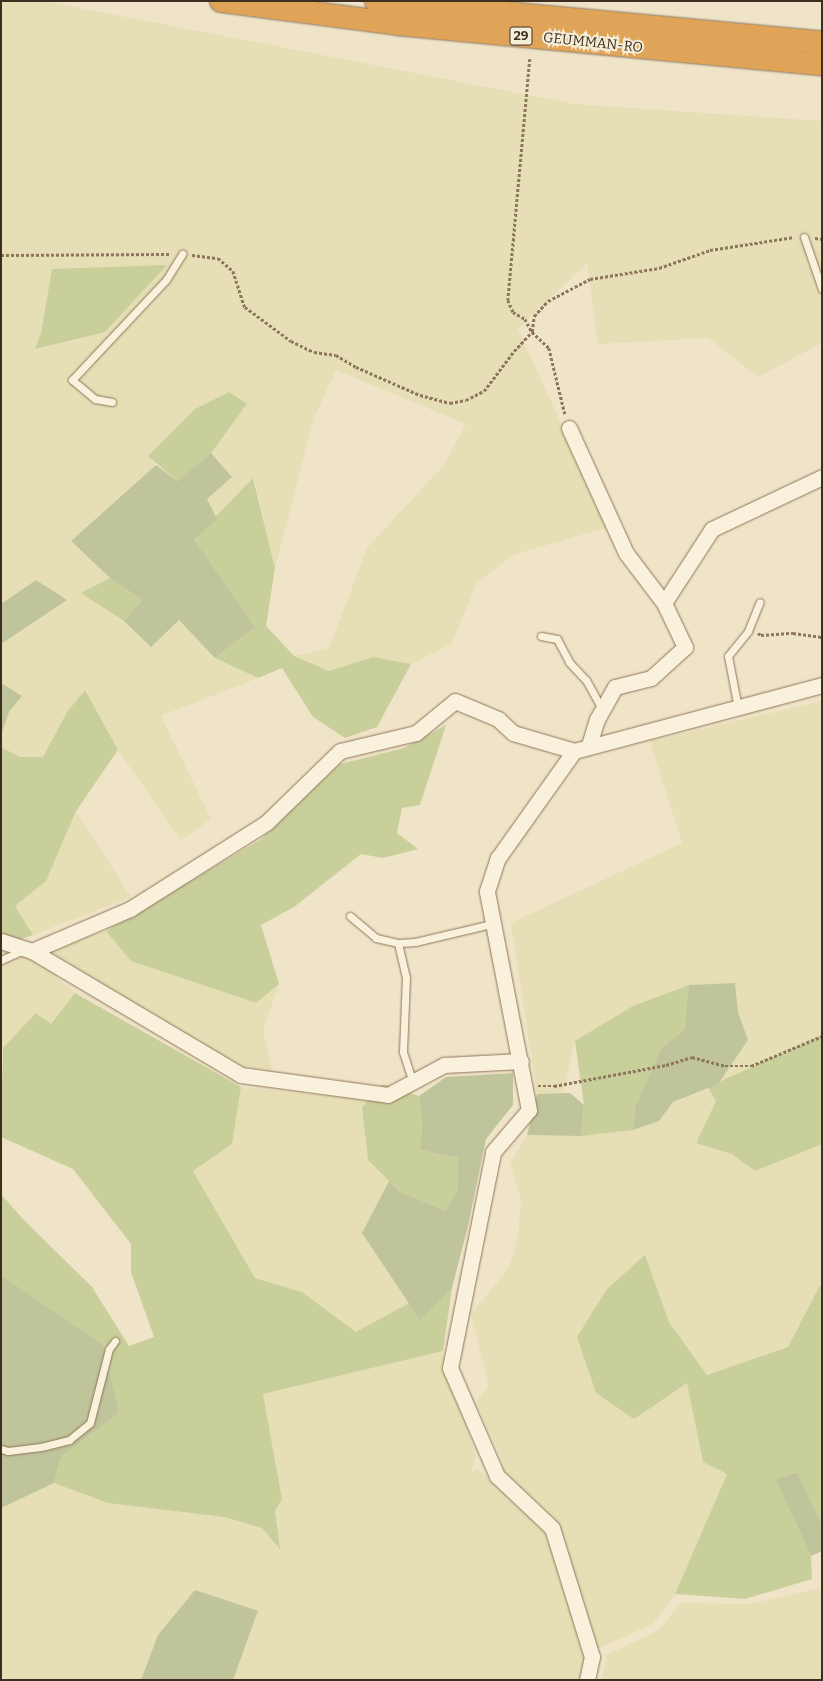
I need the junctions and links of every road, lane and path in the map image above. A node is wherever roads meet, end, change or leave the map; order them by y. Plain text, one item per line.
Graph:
1 (221, 1) edge
2 (376, 1) edge
3 (822, 42) edge
4 (530, 59) dead end
5 (822, 64) edge
6 (804, 237) junction
7 (822, 239) edge
8 (1, 254) edge
9 (182, 254) junction
10 (822, 289) edge
11 (532, 332) junction
12 (112, 402) dead end
13 (569, 428) joint
14 (822, 477) edge
15 (760, 602) dead end
16 (664, 603) junction
17 (749, 628) junction
18 (541, 636) dead end
19 (822, 637) edge
20 (822, 685) edge
21 (738, 708) junction
22 (602, 709) junction
23 (589, 746) junction
24 (574, 751) junction
25 (350, 916) dead end
26 (492, 924) junction
27 (1, 941) edge
28 (398, 943) junction
29 (29, 950) junction
30 (1, 960) edge
31 (822, 1036) edge
32 (522, 1061) junction
33 (413, 1082) junction
34 (525, 1086) junction
35 (115, 1341) dead end
36 (1, 1449) edge
37 (587, 1680) edge

1 - 5 highway, GEUMMAN-RO / 29
2 - 3 highway, GEUMMAN-RO / 29
4 - 11 path
6 - 7 path
6 - 10 lane
6 - 11 path
8 - 9 path
9 - 11 path
9 - 12 lane
11 - 13 path
13 - 16 street
14 - 16 street
15 - 17 lane
16 - 22 street
17 - 19 path
17 - 21 lane
18 - 22 lane
20 - 21 street
21 - 23 street
22 - 23 street
23 - 24 street
24 - 26 street
24 - 29 street
25 - 28 lane
26 - 28 lane
26 - 32 street
27 - 29 street
28 - 33 lane
29 - 30 lane
29 - 33 street
31 - 34 path
32 - 33 street
32 - 34 street
34 - 37 street
35 - 36 lane

